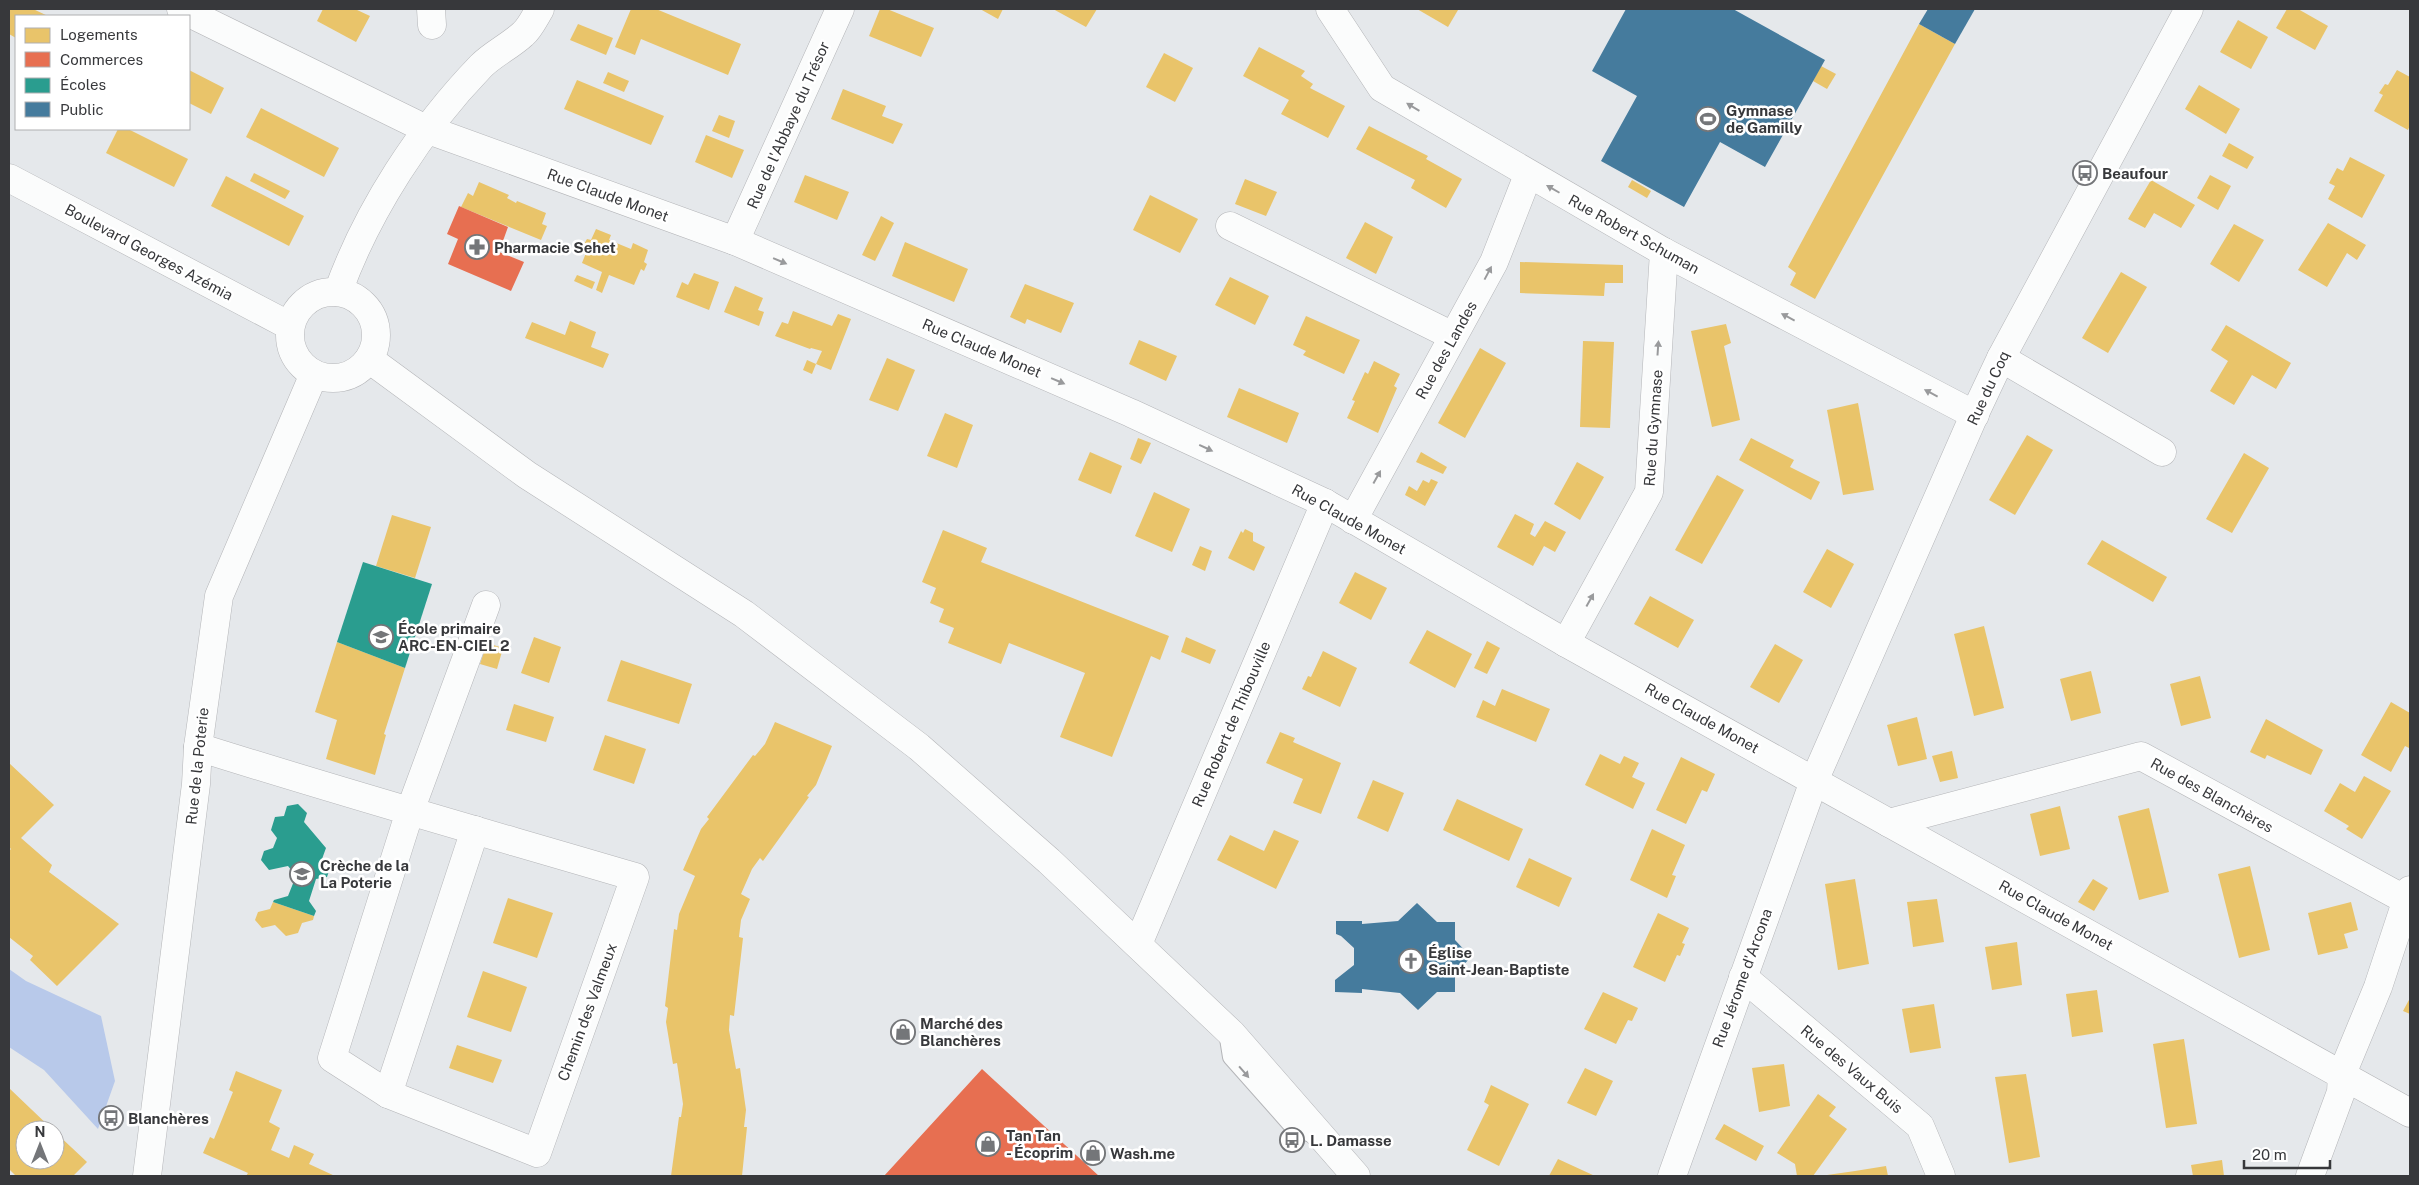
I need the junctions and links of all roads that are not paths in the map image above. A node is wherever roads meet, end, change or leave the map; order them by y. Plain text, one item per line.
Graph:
1 (182, 9) edge
2 (540, 9) edge
3 (840, 9) edge
4 (1330, 9) edge
5 (2189, 9) edge
6 (426, 129) junction
7 (1528, 175) junction
8 (9, 178) edge
9 (1230, 226) dead end
10 (736, 242) junction
11 (1664, 252) junction
12 (338, 292) junction
13 (290, 326) junction
14 (1453, 336) junction
15 (369, 358) junction
16 (2001, 358) junction
17 (314, 374) junction
18 (1975, 415) junction
19 (2162, 452) dead end
20 (1325, 503) junction
21 (1354, 520) junction
22 (486, 605) dead end
23 (1566, 643) junction
24 (198, 747) junction
25 (1814, 781) junction
26 (410, 811) junction
27 (1889, 823) junction
28 (475, 830) junction
29 (2408, 895) edge
30 (1138, 944) junction
31 (1743, 977) junction
32 (2342, 1074) junction
33 (388, 1094) junction
34 (2410, 1112) edge
35 (147, 1176) edge
36 (1356, 1176) edge
37 (1672, 1176) edge
38 (1941, 1176) edge
39 (2310, 1176) edge

1 - 6 street, Rue Claude Monet
2 - 6 street
3 - 10 street, Rue de l'Abbaye du Trésor
7 -> 4 street, Rue Robert Schuman
5 - 16 street, Rue du Coq
6 - 10 street, Rue Claude Monet
6 - 12 street
11 -> 7 street, Rue Robert Schuman
14 -> 7 street, Rue des Landes
8 - 13 street, Boulevard Georges Azémia
9 - 14 street
10 -> 20 street, Rue Claude Monet
18 -> 11 street, Rue Robert Schuman
23 -> 11 street, Rue du Gymnase
12 - 13 street
12 - 15 street
13 - 17 street
21 -> 14 street, Rue des Landes
15 - 17 street
15 - 30 street
16 - 18 street, Rue du Coq
16 - 19 street
17 - 24 street, Rue de la Poterie
18 - 25 street, Rue du Coq
20 - 21 street, Rue Claude Monet
20 - 30 street, Rue Robert de Thibouville
21 - 23 street, Rue Claude Monet
22 - 26 street, Chemin des Valmeux
23 - 25 street, Rue Claude Monet
24 - 26 street, Chemin des Valmeux
24 - 35 street, Rue de la Poterie
25 - 27 street, Rue Claude Monet
25 - 31 street, Rue Jérome d'Arcona
26 - 28 street, Chemin des Valmeux
26 - 33 street, Chemin des Valmeux
27 - 29 street, Rue des Blanchères
27 - 32 street, Rue Claude Monet
28 - 33 street
28 - 33 street, Chemin des Valmeux
29 - 32 street
30 - 36 street
31 - 37 street, Rue Jérome d'Arcona
31 - 38 street, Rue des Vaux Buis
32 - 34 street, Rue Claude Monet
32 - 39 street

